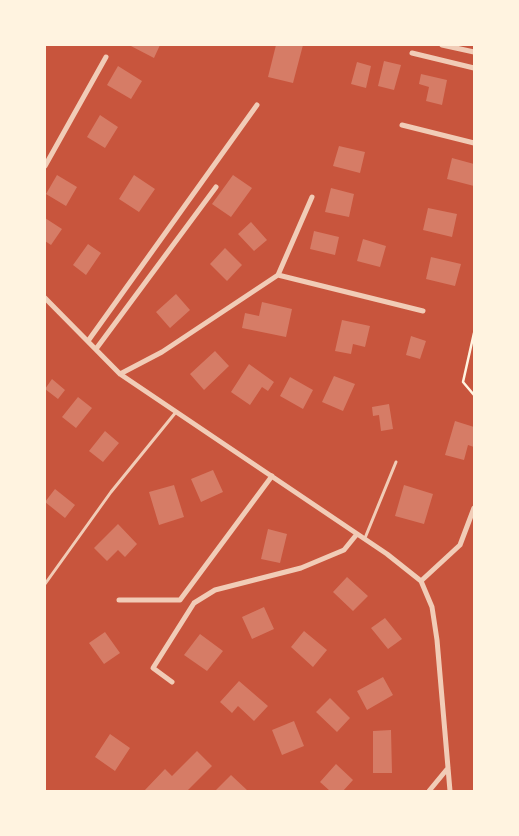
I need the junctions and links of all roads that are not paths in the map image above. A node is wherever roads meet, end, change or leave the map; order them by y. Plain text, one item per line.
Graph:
1 (442, 45) edge
2 (474, 52) edge
3 (412, 53) dead end
4 (106, 57) dead end
5 (474, 68) edge
6 (257, 105) dead end
7 (402, 125) dead end
8 (474, 143) edge
9 (45, 166) edge
10 (216, 187) dead end
11 (312, 197) dead end
12 (278, 275) junction
13 (45, 298) edge
14 (424, 311) dead end
15 (88, 341) junction
16 (96, 349) junction
17 (120, 374) junction
18 (177, 412) junction
19 (396, 462) dead end
20 (272, 476) junction
21 (474, 508) edge
22 (357, 534) junction
23 (364, 539) junction
24 (421, 581) junction
25 (45, 584) edge
26 (119, 600) dead end
27 (172, 682) dead end
28 (448, 768) junction
29 (428, 791) edge
30 (450, 791) edge

1 - 2 street
3 - 5 street
4 - 9 street
6 - 15 street
7 - 8 street
10 - 16 street
11 - 12 street
12 - 14 street
12 - 17 street
13 - 15 street
15 - 16 street
16 - 17 street
17 - 18 street
18 - 20 street
18 - 25 lane
19 - 23 lane
20 - 22 street
20 - 26 street
21 - 24 street
22 - 23 street
22 - 27 street
23 - 24 street
24 - 28 street
28 - 29 street
28 - 30 street

